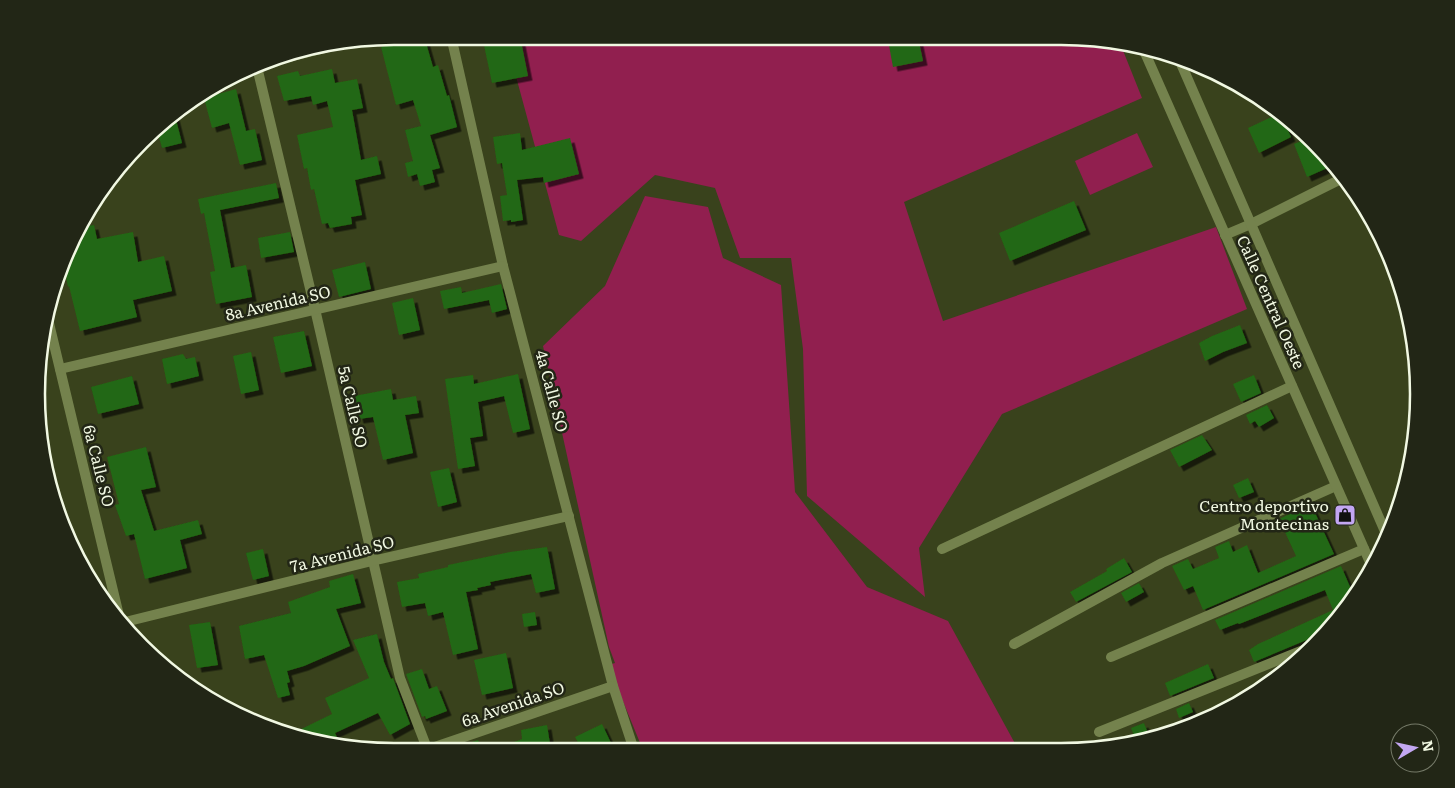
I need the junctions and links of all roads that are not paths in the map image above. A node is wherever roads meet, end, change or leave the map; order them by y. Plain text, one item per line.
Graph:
1 (453, 45) edge
2 (1146, 56) edge
3 (1183, 68) edge
4 (258, 73) edge
5 (1337, 181) edge
6 (1251, 224) junction
7 (1225, 235) junction
8 (503, 266) junction
9 (316, 310) junction
10 (51, 332) edge
11 (60, 369) junction
12 (1292, 386) junction
13 (1336, 486) junction
14 (569, 516) junction
15 (1384, 526) edge
16 (942, 549) dead end
17 (1364, 549) junction
18 (1368, 558) edge
19 (372, 562) junction
20 (117, 606) edge
21 (129, 621) edge
22 (1014, 644) dead end
23 (1293, 654) edge
24 (1111, 657) dead end
25 (614, 686) junction
26 (1100, 732) dead end
27 (423, 743) edge
28 (447, 743) edge
29 (632, 743) edge

1 - 8 street, 4a Calle SO
2 - 7 street, Calle Central Oeste
3 - 6 street, Calle Central Oeste
4 - 9 street, 5a Calle SO
5 - 6 street
6 - 7 street
6 - 15 street, Calle Central Oeste
7 - 12 street, Calle Central Oeste
8 - 9 street, 8a Avenida SO
8 - 14 street, 4a Calle SO
9 - 11 street, 8a Avenida SO
9 - 19 street, 5a Calle SO
10 - 11 street, 6a Calle SO
11 - 20 street, 6a Calle SO
12 - 13 street, Calle Central Oeste
12 - 16 street
13 - 17 street, Calle Central Oeste
13 - 22 street
14 - 19 street, 7a Avenida SO
14 - 25 street, 4a Calle SO
17 - 18 street, Calle Central Oeste
17 - 24 street
19 - 21 street, 7a Avenida SO
19 - 27 street, 5a Calle SO
23 - 26 street
25 - 28 street, 6a Avenida SO
25 - 29 street, 4a Calle SO

